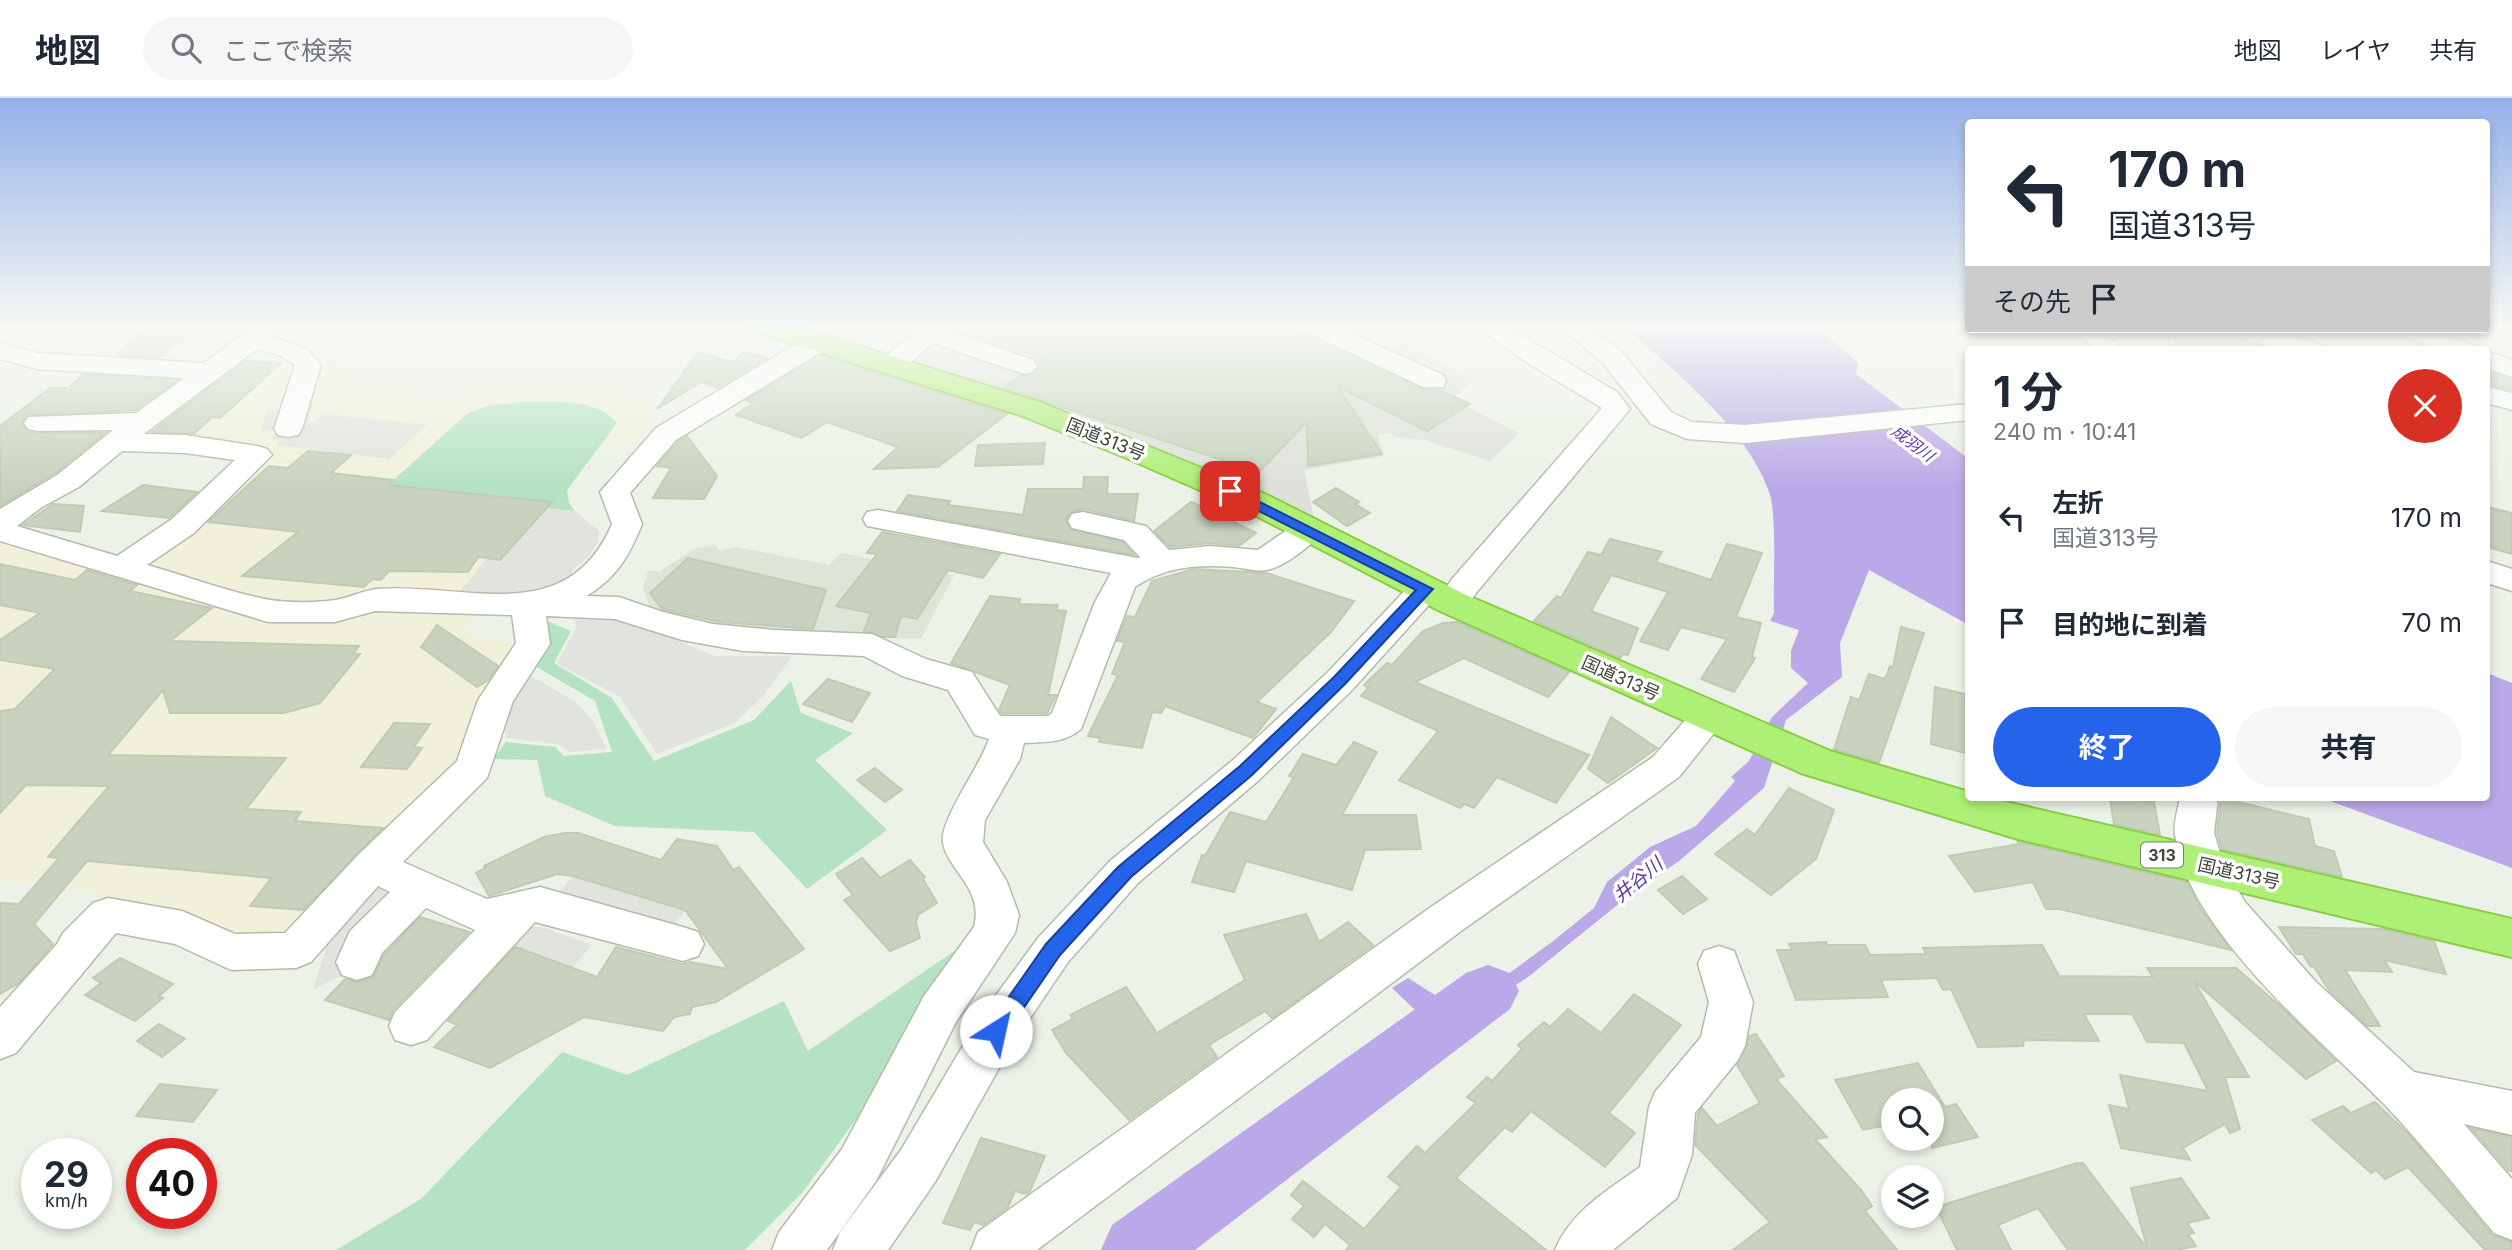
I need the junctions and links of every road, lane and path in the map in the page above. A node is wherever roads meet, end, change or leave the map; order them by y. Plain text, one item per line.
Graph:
1 (198, 379) edge
2 (304, 379) edge
3 (758, 379) edge
4 (939, 379) edge
5 (1428, 379) edge
6 (1571, 379) edge
7 (1629, 379) edge
8 (1433, 381) dead end
9 (2490, 396) edge
10 (2512, 402) edge
11 (1965, 412) edge
12 (143, 421) junction
13 (38, 423) dead end
14 (288, 429) dead end
15 (115, 442) junction
16 (878, 519) dead end
17 (1083, 521) dead end
18 (0, 524) edge
19 (1308, 530) junction
20 (0, 531) edge
21 (124, 566) junction
22 (1154, 566) junction
23 (2490, 572) edge
24 (2512, 581) edge
25 (1439, 596) junction
26 (527, 604) junction
27 (1716, 720) junction
28 (1010, 731) junction
29 (2198, 801) edge
30 (2200, 864) junction
31 (372, 866) junction
32 (420, 888) junction
33 (522, 908) junction
34 (2512, 938) edge
35 (683, 944) dead end
36 (357, 962) dead end
37 (1718, 964) dead end
38 (411, 1027) dead end
39 (0, 1039) edge
40 (2401, 1090) junction
41 (2512, 1113) edge
42 (2512, 1216) edge
43 (797, 1250) edge
44 (858, 1250) edge
45 (996, 1250) edge
46 (1580, 1250) edge

1 - 12 street
2 - 14 street
3 - 26 street
4 - 19 highway, 国道313号 / 313
5 - 8 street
6 - 25 street
7 - 11 street
9 - 10 street
12 - 13 street
12 - 15 street
15 - 18 street
15 - 21 street
16 - 22 street
17 - 22 street
19 - 22 street
19 - 25 highway, 国道313号 / 313
20 - 21 street
21 - 26 street
22 - 28 street
23 - 24 street
25 - 27 highway, 国道313号 / 313
25 - 44 street
26 - 28 street
26 - 31 street
27 - 30 highway, 国道313号 / 313
27 - 45 street
28 - 43 street
29 - 30 street
30 - 34 highway, 国道313号 / 313
30 - 40 street
31 - 32 street
31 - 39 street
32 - 33 street
32 - 36 street
33 - 35 street
33 - 38 street
37 - 46 street
40 - 41 street
40 - 42 street

